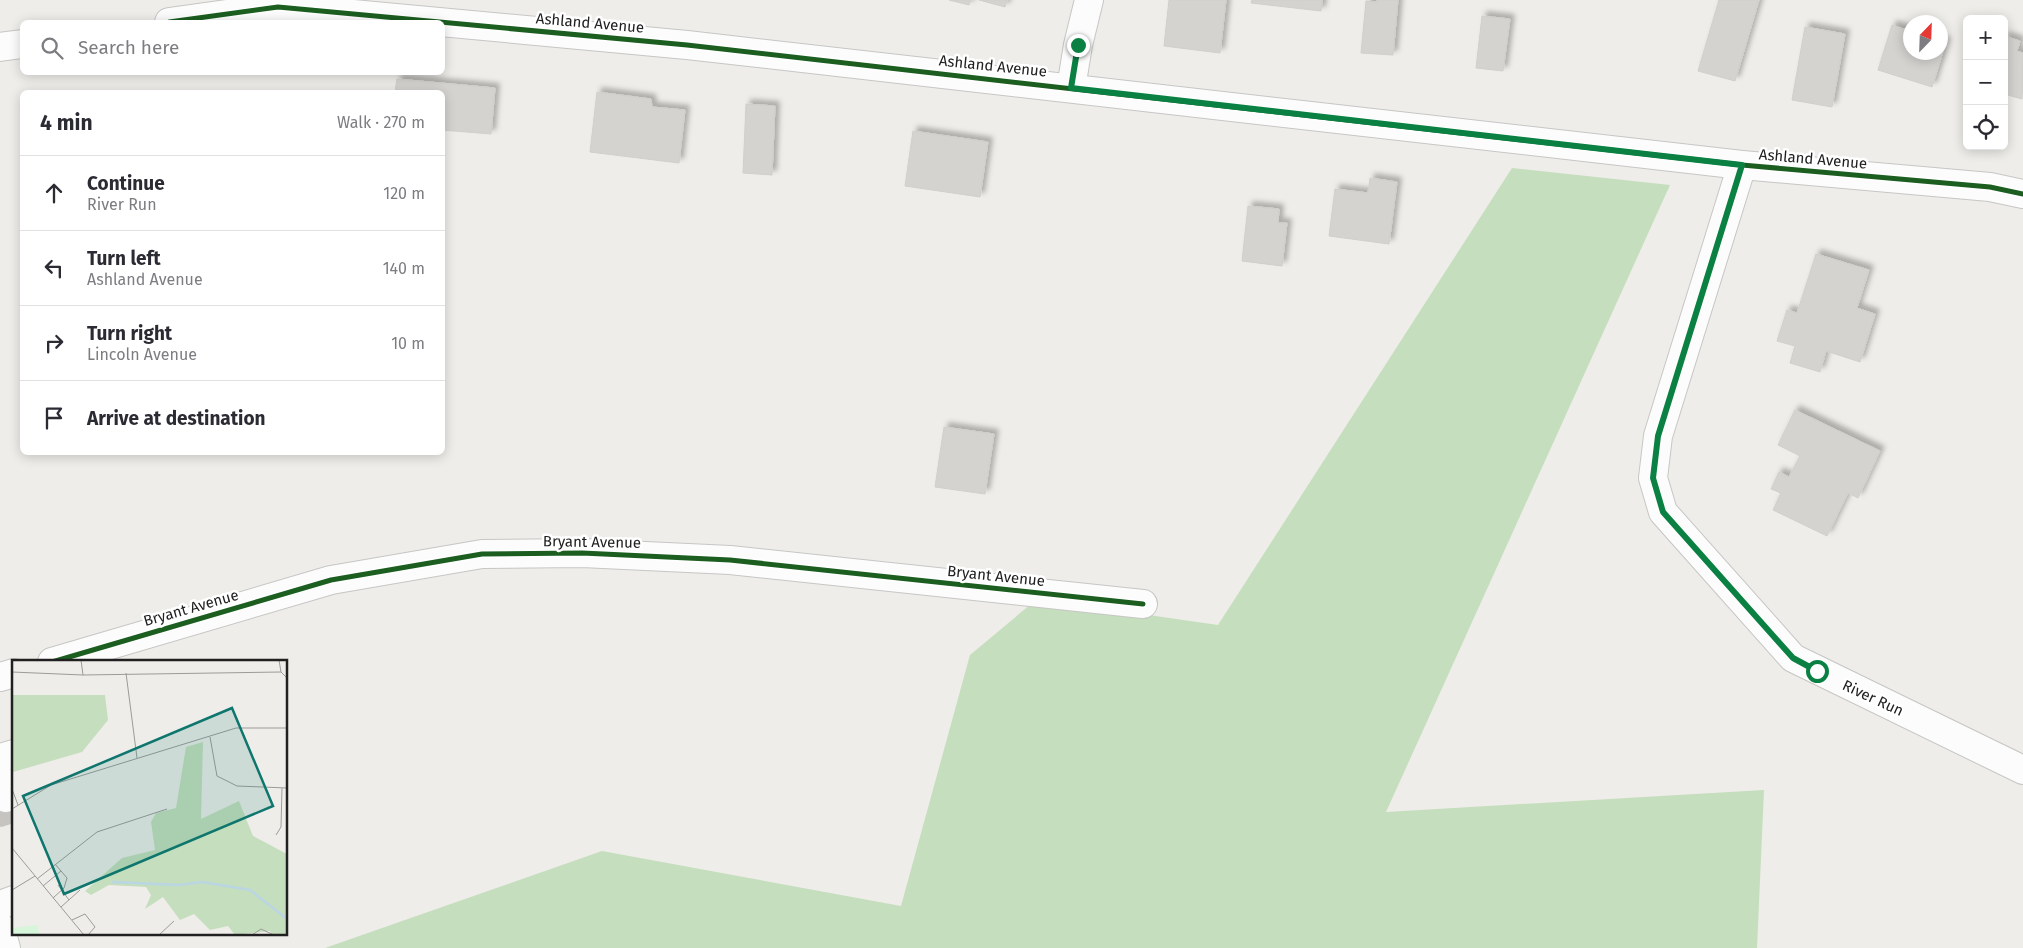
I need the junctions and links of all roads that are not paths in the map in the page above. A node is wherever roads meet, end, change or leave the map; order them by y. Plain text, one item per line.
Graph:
1 (1088, 0) edge
2 (183, 20) edge
3 (425, 20) edge
4 (445, 22) edge
5 (20, 44) edge
6 (0, 47) edge
7 (1071, 88) junction
8 (1742, 165) junction
9 (2023, 194) edge
10 (1143, 604) dead end
11 (59, 660) edge
12 (2023, 770) edge
13 (12, 901) edge
14 (0, 905) edge
15 (0, 926) edge
16 (6, 948) edge

1 - 7 street
2 - 3 street, Ashland Avenue
4 - 7 street, Ashland Avenue
5 - 6 street
7 - 8 street, Ashland Avenue
8 - 9 street, Ashland Avenue
8 - 12 street, River Run
10 - 11 street, Bryant Avenue
13 - 14 street
15 - 16 street

